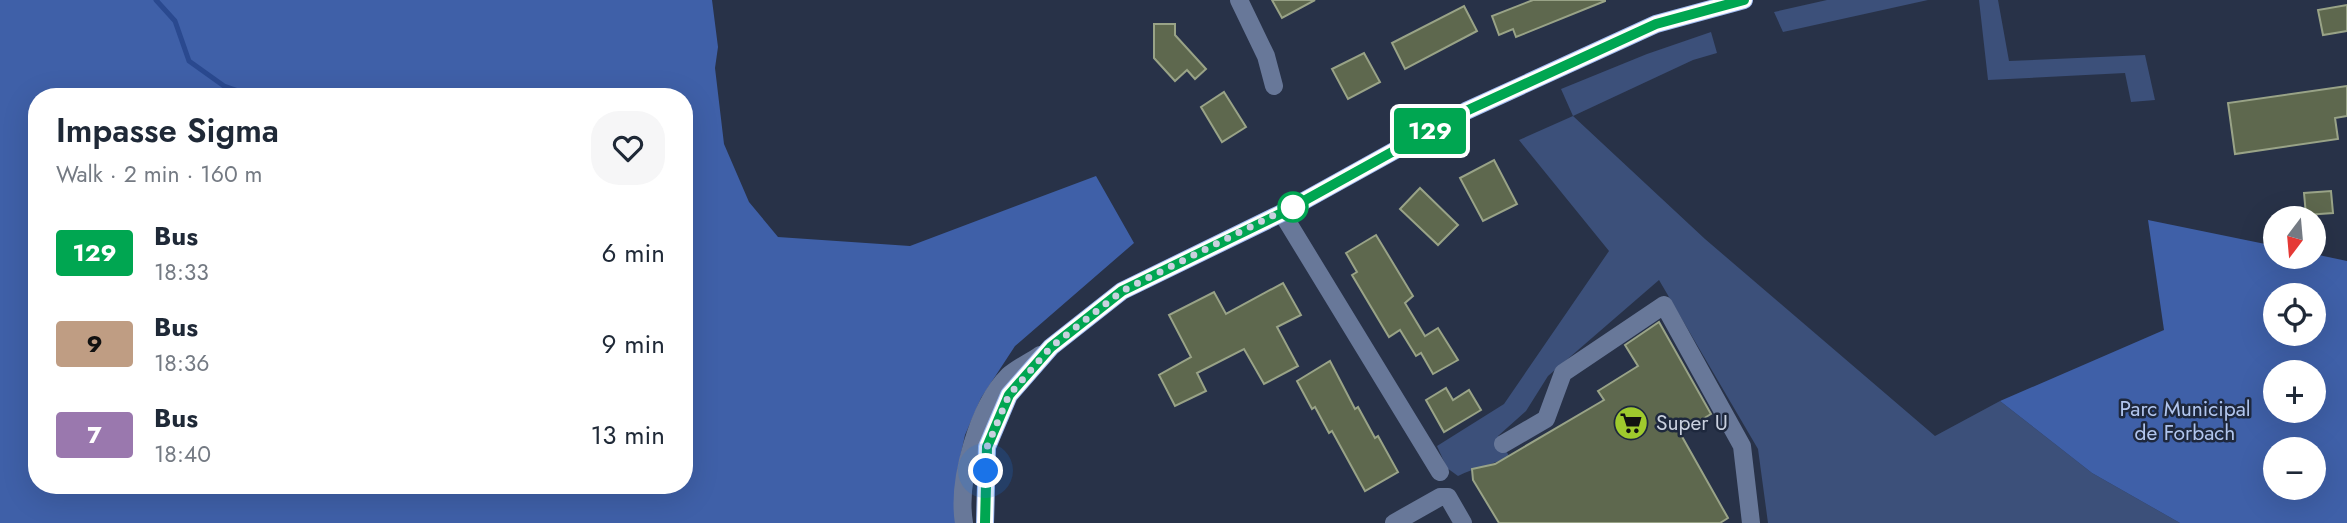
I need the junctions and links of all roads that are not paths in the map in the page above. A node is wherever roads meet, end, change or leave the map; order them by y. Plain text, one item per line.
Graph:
1 (1239, 0) edge
2 (1744, 0) edge
3 (1274, 86) dead end
4 (1282, 213) junction
5 (1051, 347) junction
6 (1503, 444) dead end
7 (1440, 472) dead end
8 (1403, 521) edge
9 (964, 523) edge
10 (985, 523) edge
11 (1462, 523) edge
12 (1751, 523) edge

1 - 3 street
2 - 4 main road
4 - 5 main road
4 - 7 street
5 - 9 street
5 - 10 main road
6 - 12 street
8 - 11 street

